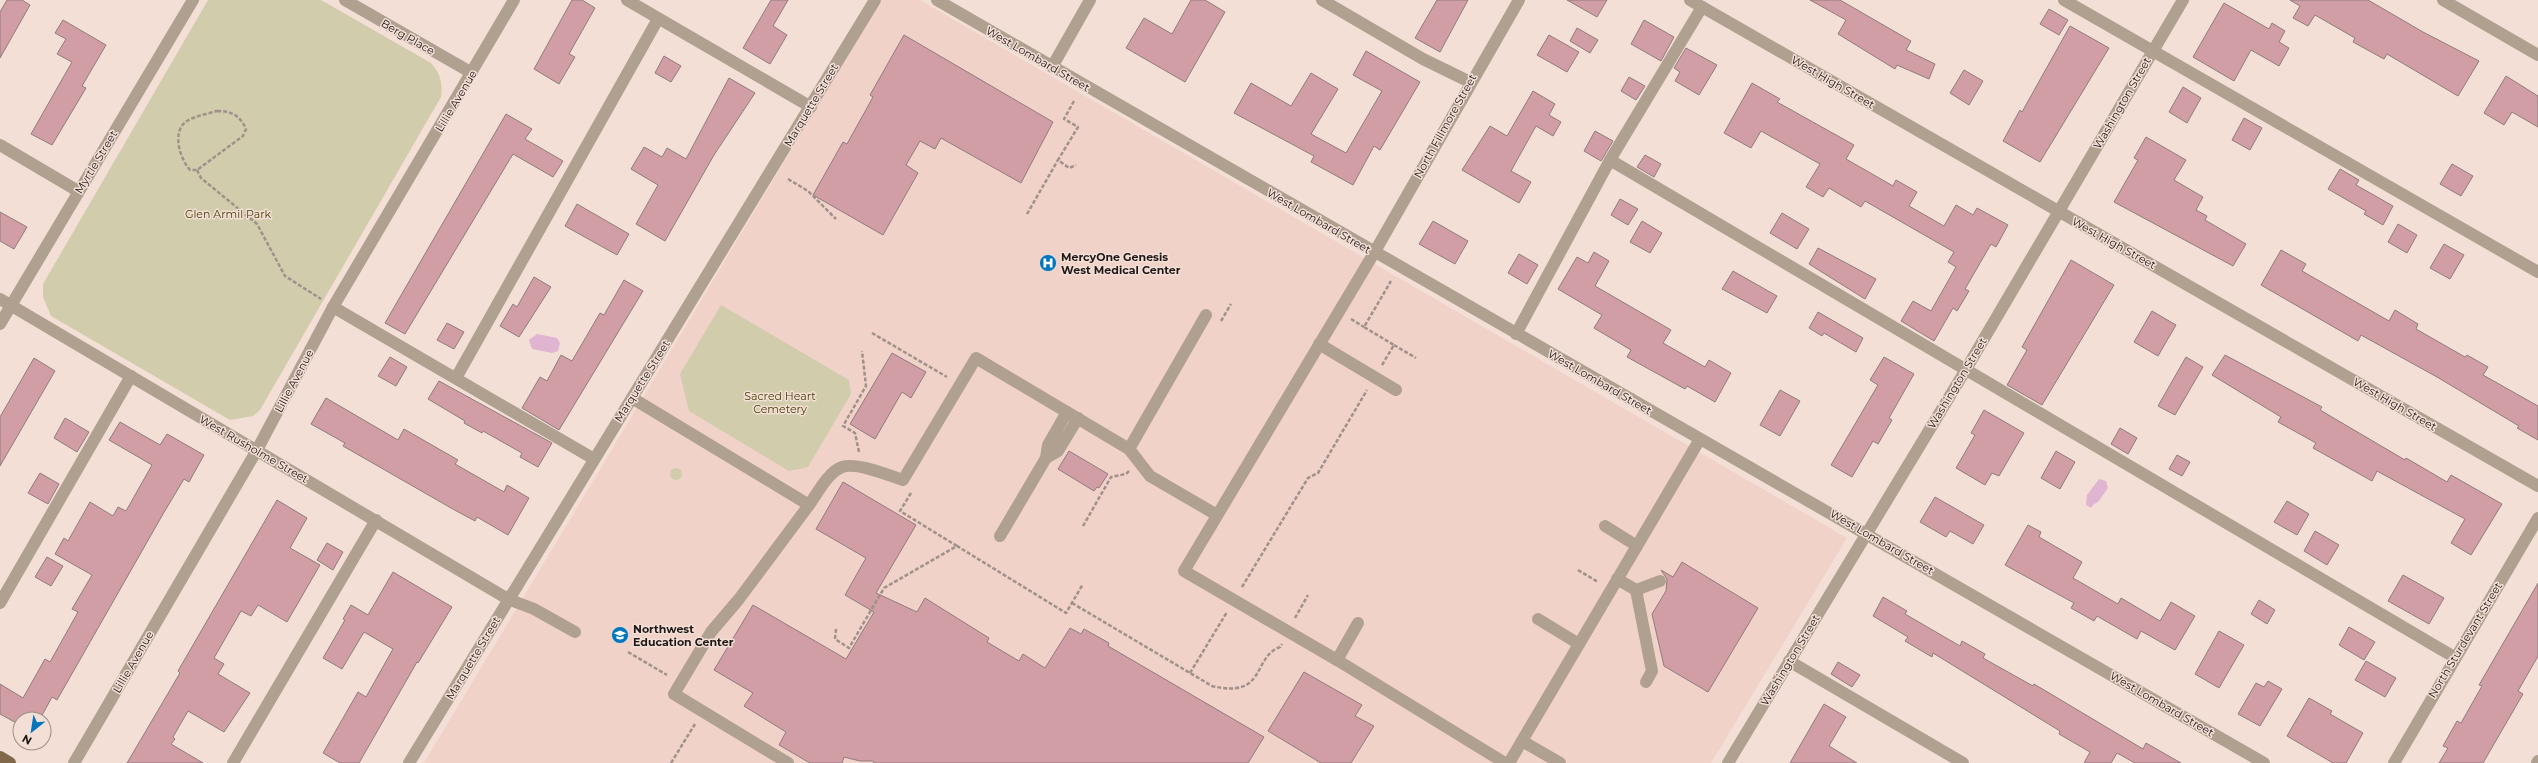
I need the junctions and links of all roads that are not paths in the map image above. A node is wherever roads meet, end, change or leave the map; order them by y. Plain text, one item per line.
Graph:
1 (193, 0) edge
2 (345, 0) edge
3 (514, 0) edge
4 (626, 0) edge
5 (875, 0) edge
6 (937, 0) edge
7 (1090, 0) edge
8 (1322, 0) edge
9 (1518, 0) edge
10 (1690, 0) edge
11 (2064, 0) edge
12 (2183, 0) edge
13 (2443, 0) edge
14 (1702, 7) junction
15 (658, 19) junction
16 (2152, 52) junction
17 (2538, 55) edge
18 (1052, 66) junction
19 (472, 73) junction
20 (1470, 82) junction
21 (811, 107) junction
22 (0, 145) edge
23 (1610, 160) junction
24 (78, 191) junction
25 (2058, 212) junction
26 (1374, 253) junction
27 (2538, 272) edge
28 (0, 299) edge
29 (11, 306) junction
30 (334, 306) junction
31 (1206, 315) dead end
32 (0, 324) edge
33 (1516, 334) junction
34 (1319, 344) junction
35 (1965, 371) junction
36 (131, 376) junction
37 (456, 378) junction
38 (1396, 390) dead end
39 (632, 398) junction
40 (1067, 412) junction
41 (1078, 418) junction
42 (1700, 439) junction
43 (1129, 449) junction
44 (257, 450) junction
45 (1046, 458) junction
46 (594, 459) junction
47 (2538, 486) edge
48 (809, 505) junction
49 (1217, 515) junction
50 (2538, 518) edge
51 (376, 520) junction
52 (1605, 526) dead end
53 (1866, 533) junction
54 (1000, 536) dead end
55 (1637, 546) junction
56 (1617, 579) junction
57 (1660, 581) dead end
58 (1636, 590) junction
59 (508, 599) junction
60 (0, 603) edge
61 (1538, 619) dead end
62 (1358, 623) dead end
63 (575, 632) dead end
64 (1579, 644) junction
65 (2454, 657) junction
66 (1337, 660) junction
67 (1789, 661) junction
68 (1646, 682) dead end
69 (1522, 741) junction
70 (0, 757) edge
71 (10, 763) edge
72 (74, 763) edge
73 (233, 763) edge
74 (409, 763) edge
75 (788, 763) edge
76 (1505, 763) edge
77 (1509, 763) edge
78 (1560, 763) edge
79 (1728, 763) edge
80 (1963, 763) edge
81 (2264, 763) edge
82 (2394, 763) edge

1 - 24 street, Myrtle Street
2 - 19 street, Berg Place
3 - 19 street, Lillie Avenue
4 - 15 street
5 - 21 street, Marquette Street
6 - 18 street, West Lombard Street
7 - 18 street
8 - 20 street
9 - 20 street, North Fillmore Street
10 - 14 street, West High Street
11 - 16 street
12 - 16 street, Washington Street
13 - 17 street
14 - 23 street
14 - 25 street, West High Street
15 - 21 street
15 - 37 street
16 - 25 street, Washington Street
16 - 27 street
18 - 26 street, West Lombard Street
19 - 30 street, Lillie Avenue
20 - 26 street, North Fillmore Street
21 - 39 street, Marquette Street
22 - 24 street
23 - 33 street
23 - 35 street
24 - 29 street, Myrtle Street
25 - 35 street, Washington Street
25 - 47 street, West High Street
26 - 33 street, West Lombard Street
26 - 34 street, North Fillmore Street
28 - 29 street, West Rusholme Street
29 - 32 street, Myrtle Street
29 - 36 street, West Rusholme Street
30 - 37 street
30 - 44 street, Lillie Avenue
31 - 43 street
33 - 42 street, West Lombard Street
34 - 38 street
34 - 49 street, North Fillmore Street
35 - 53 street, Washington Street
35 - 65 street
36 - 44 street, West Rusholme Street
36 - 60 street
37 - 46 street
39 - 46 street, Marquette Street
39 - 48 street
40 - 41 street
40 - 45 street
40 - 48 street
41 - 43 street
41 - 45 street
42 - 53 street, West Lombard Street
42 - 55 street
43 - 49 street
44 - 51 street, West Rusholme Street
44 - 72 street, Lillie Avenue
45 - 54 street
46 - 59 street, Marquette Street
48 - 75 street
49 - 66 street, North Fillmore Street
50 - 65 street, North Sturdevant Street
51 - 59 street, West Rusholme Street
51 - 73 street
52 - 55 street
53 - 67 street, Washington Street
53 - 81 street, West Lombard Street
55 - 56 street
56 - 58 street
56 - 64 street
57 - 58 street
58 - 68 street
59 - 63 street, West Rusholme Street
59 - 74 street, Marquette Street
61 - 64 street
62 - 66 street
64 - 69 street
65 - 82 street, North Sturdevant Street
66 - 76 street
67 - 79 street, Washington Street
67 - 80 street
69 - 77 street
69 - 78 street
70 - 71 main road

